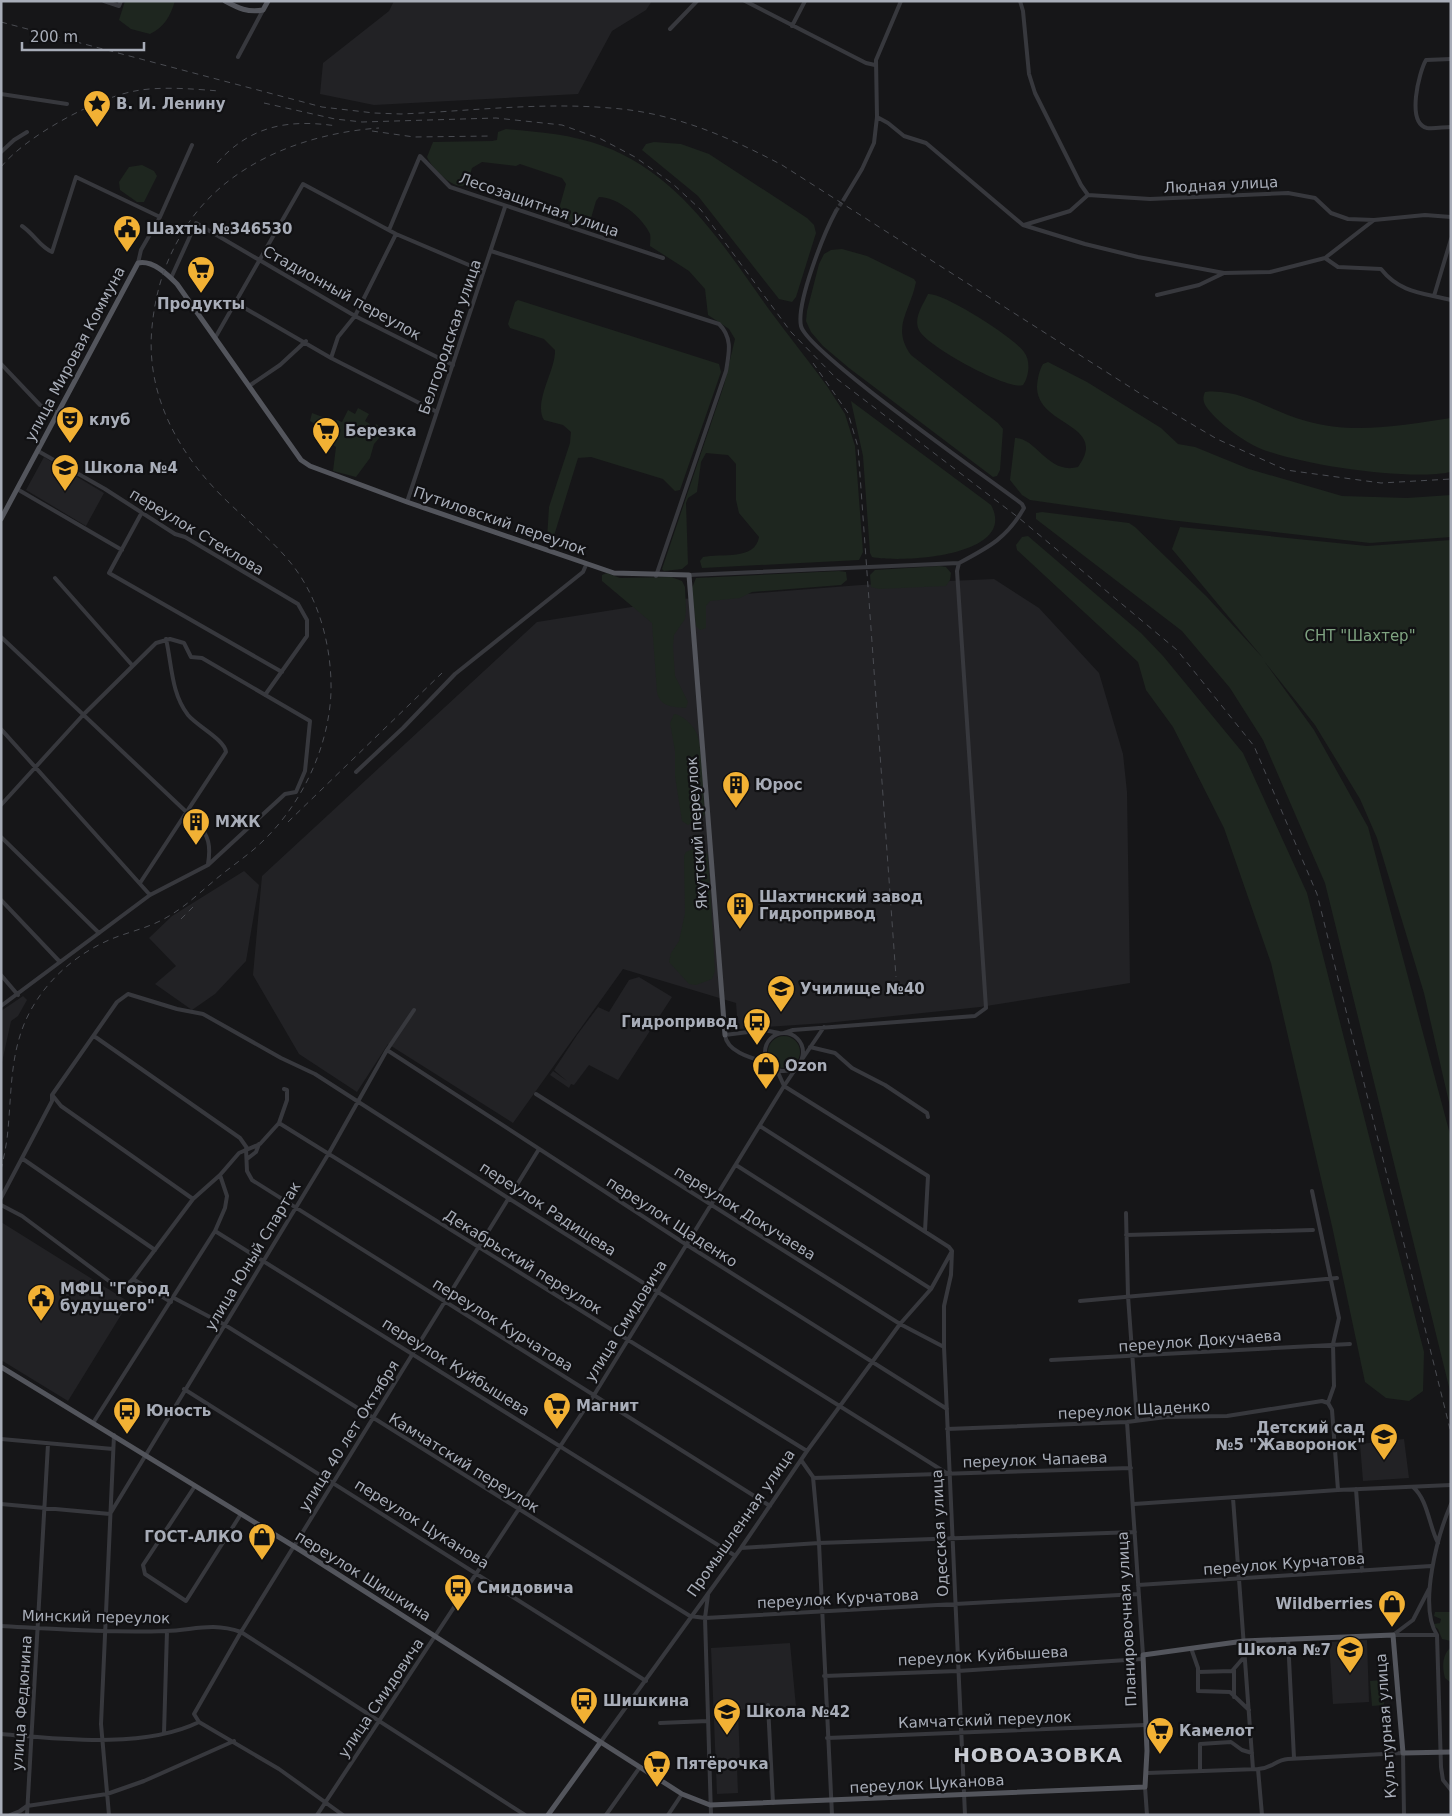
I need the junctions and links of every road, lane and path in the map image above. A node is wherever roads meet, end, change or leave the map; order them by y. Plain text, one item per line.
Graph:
1 (104, 1) edge
2 (121, 1) edge
3 (225, 1) edge
4 (268, 1) edge
5 (697, 1) edge
6 (745, 1) edge
7 (805, 1) edge
8 (901, 1) edge
9 (1020, 1) edge
10 (263, 10) junction
11 (792, 26) junction
12 (670, 29) dead end
13 (238, 57) dead end
14 (1451, 59) edge
15 (875, 65) junction
16 (1, 94) edge
17 (67, 104) dead end
18 (877, 117) junction
19 (1451, 127) edge
20 (27, 132) dead end
21 (192, 145) dead end
22 (1, 152) edge
23 (1088, 195) junction
24 (844, 199) tunnel mouth
25 (505, 207) junction
26 (836, 211) tunnel mouth
27 (160, 217) junction
28 (1451, 217) edge
29 (1374, 220) junction
30 (1023, 225) junction
31 (22, 226) dead end
32 (389, 230) junction
33 (396, 234) junction
34 (1451, 239) edge
35 (492, 251) junction
36 (663, 258) dead end
37 (1325, 258) junction
38 (260, 262) junction
39 (138, 263) junction
40 (484, 271) junction
41 (1224, 274) junction
42 (171, 278) junction
43 (1157, 295) dead end
44 (1434, 296) junction
45 (1451, 300) edge
46 (236, 303) junction
47 (355, 316) junction
48 (214, 339) junction
49 (306, 342) junction
50 (331, 358) junction
51 (1, 364) edge
52 (453, 365) junction
53 (248, 386) junction
54 (436, 412) junction
55 (58, 413) junction
56 (38, 451) junction
57 (17, 489) junction
58 (407, 502) junction
59 (141, 514) junction
60 (1, 519) edge
61 (122, 550) junction
62 (960, 562) junction
63 (586, 564) junction
64 (689, 575) junction
65 (656, 576) junction
66 (54, 578) dead end
67 (1, 637) edge
68 (166, 639) junction
69 (132, 665) junction
70 (282, 672) junction
71 (265, 695) junction
72 (83, 715) junction
73 (1, 729) edge
74 (35, 766) junction
75 (356, 772) dead end
76 (1, 805) edge
77 (187, 813) junction
78 (1, 837) edge
79 (208, 865) junction
80 (140, 883) junction
81 (150, 894) junction
82 (1, 900) edge
83 (99, 933) junction
84 (60, 962) junction
85 (1, 975) edge
86 (18, 995) junction
87 (1, 1006) edge
88 (414, 1010) dead end
89 (824, 1027) junction
90 (782, 1033) junction
91 (725, 1035) junction
92 (94, 1036) junction
93 (810, 1047) junction
94 (387, 1050) junction
95 (800, 1061) junction
96 (768, 1063) junction
97 (776, 1069) junction
98 (784, 1086) junction
99 (284, 1088) dead end
100 (536, 1094) dead end
101 (52, 1095) junction
102 (359, 1100) junction
103 (928, 1117) dead end
104 (279, 1123) junction
105 (760, 1126) junction
106 (259, 1144) junction
107 (246, 1149) junction
108 (538, 1149) junction
109 (329, 1153) junction
110 (23, 1159) junction
111 (247, 1159) junction
112 (736, 1166) junction
113 (220, 1175) junction
114 (1312, 1191) dead end
115 (1, 1198) edge
116 (508, 1198) junction
117 (193, 1199) junction
118 (712, 1204) junction
119 (1, 1205) edge
120 (297, 1207) junction
121 (1126, 1213) dead end
122 (1313, 1230) dead end
123 (215, 1231) junction
124 (925, 1231) junction
125 (1126, 1235) junction
126 (687, 1245) junction
127 (478, 1247) junction
128 (155, 1250) junction
129 (952, 1251) junction
130 (263, 1262) junction
131 (1337, 1278) dead end
132 (133, 1279) junction
133 (1330, 1279) junction
134 (931, 1289) junction
135 (658, 1292) junction
136 (1128, 1296) junction
137 (173, 1300) junction
138 (1080, 1301) dead end
139 (444, 1302) junction
140 (900, 1324) junction
141 (225, 1325) junction
142 (628, 1340) junction
143 (1333, 1344) junction
144 (1350, 1344) dead end
145 (944, 1347) junction
146 (412, 1354) junction
147 (1132, 1357) junction
148 (1051, 1360) dead end
149 (872, 1362) junction
150 (1, 1367) edge
151 (184, 1389) junction
152 (594, 1396) junction
153 (1328, 1403) junction
154 (840, 1408) junction
155 (947, 1409) junction
156 (372, 1419) junction
157 (1137, 1420) junction
158 (1127, 1422) junction
159 (93, 1423) junction
160 (947, 1429) junction
161 (114, 1435) junction
162 (1, 1439) edge
163 (48, 1444) junction
164 (560, 1447) junction
165 (113, 1449) junction
166 (807, 1451) junction
167 (145, 1455) junction
168 (801, 1460) junction
169 (1131, 1468) junction
170 (948, 1474) junction
171 (813, 1478) junction
172 (333, 1483) junction
173 (1451, 1485) edge
174 (196, 1486) junction
175 (1413, 1486) junction
176 (1356, 1489) junction
177 (1338, 1490) junction
178 (1233, 1498) junction
179 (1, 1504) edge
180 (1134, 1504) junction
181 (1451, 1504) edge
182 (770, 1506) junction
183 (45, 1508) junction
184 (520, 1510) junction
185 (110, 1514) junction
186 (241, 1514) junction
187 (1134, 1532) junction
188 (952, 1538) junction
189 (818, 1543) junction
190 (1438, 1543) junction
191 (294, 1546) junction
192 (741, 1548) junction
193 (734, 1556) junction
194 (1431, 1566) junction
195 (1362, 1571) junction
196 (477, 1574) junction
197 (1238, 1578) junction
198 (1138, 1585) junction
199 (1430, 1588) junction
200 (708, 1592) junction
201 (1137, 1594) junction
202 (955, 1604) junction
203 (821, 1611) junction
204 (690, 1616) junction
205 (705, 1618) junction
206 (1, 1626) edge
207 (39, 1628) junction
208 (106, 1631) junction
209 (167, 1631) junction
210 (241, 1632) junction
211 (1393, 1635) junction
212 (1437, 1635) junction
213 (435, 1637) junction
214 (1288, 1639) junction
215 (1244, 1642) junction
216 (1191, 1648) junction
217 (1245, 1656) junction
218 (1142, 1657) junction
219 (1234, 1670) junction
220 (958, 1671) junction
221 (1198, 1672) junction
222 (824, 1676) junction
223 (646, 1680) junction
224 (1234, 1697) junction
225 (768, 1705) dead end
226 (1249, 1710) junction
227 (708, 1721) junction
228 (199, 1722) junction
229 (379, 1722) junction
230 (660, 1723) dead end
231 (1144, 1725) junction
232 (164, 1733) junction
233 (961, 1733) junction
234 (1, 1734) edge
235 (31, 1736) junction
236 (827, 1738) junction
237 (103, 1740) junction
238 (234, 1741) junction
239 (600, 1743) junction
240 (1442, 1752) junction
241 (1451, 1752) edge
242 (1252, 1753) junction
243 (1403, 1753) junction
244 (1294, 1758) junction
245 (640, 1767) junction
246 (1255, 1769) junction
247 (1200, 1771) junction
248 (1147, 1773) junction
249 (1145, 1787) junction
250 (1451, 1790) edge
251 (107, 1794) junction
252 (682, 1794) junction
253 (964, 1795) junction
254 (832, 1801) junction
255 (325, 1802) junction
256 (773, 1804) junction
257 (710, 1805) junction
258 (27, 1806) junction
259 (10, 1815) edge
260 (27, 1815) edge
261 (109, 1815) edge
262 (317, 1815) edge
263 (342, 1815) edge
264 (525, 1815) edge
265 (548, 1815) edge
266 (606, 1815) edge
267 (668, 1815) edge
268 (711, 1815) edge
269 (832, 1815) edge
270 (965, 1815) edge
271 (1147, 1815) edge
272 (1262, 1815) edge
273 (1404, 1815) edge

1 - 2 street
3 - 10 main road
4 - 10 main road
5 - 12 street
6 - 11 street
7 - 11 street
8 - 15 street
9 - 23 street
10 - 13 street
11 - 15 street
14 - 19 street
15 - 18 street
16 - 17 street
18 - 24 street
18 - 30 street
20 - 22 street
21 - 27 street, улица Мировая Коммуна
23 - 29 street, Людная улица
23 - 30 street
25 - 32 street, Лесозащитная улица
25 - 35 street, Белгородская улица
25 - 36 street, Лесозащитная улица
26 - 62 street
27 - 31 street
27 - 39 street, улица Мировая Коммуна
28 - 29 street
29 - 37 street
30 - 41 street
32 - 33 street
32 - 38 street
33 - 40 street
33 - 47 street
34 - 44 street
35 - 40 street, Белгородская улица
35 - 65 street
37 - 41 street
37 - 44 street
38 - 42 street, Стадионный переулок
38 - 46 street
38 - 47 street, Стадионный переулок
39 - 42 main road, Путиловский переулок
39 - 55 main road, улица Мировая Коммуна
40 - 52 street, Белгородская улица
41 - 43 street
42 - 48 main road, Путиловский переулок
44 - 45 street
46 - 48 street
46 - 49 street
47 - 50 street
47 - 52 street, Стадионный переулок
48 - 53 main road, Путиловский переулок
49 - 50 street
49 - 53 street
50 - 54 street
51 - 55 street
52 - 54 street, Белгородская улица
53 - 58 main road, Путиловский переулок
54 - 58 street, Белгородская улица
55 - 56 main road, улица Мировая Коммуна
56 - 57 main road, улица Мировая Коммуна
56 - 59 street, переулок Стеклова
57 - 60 main road, улица Мировая Коммуна
57 - 61 street
58 - 63 main road, Путиловский переулок
59 - 61 street
59 - 70 street, переулок Стеклова
61 - 70 street
62 - 64 street, Путиловский переулок
62 - 89 street
63 - 65 main road, Путиловский переулок
63 - 75 street
64 - 65 main road, Путиловский переулок
64 - 91 main road, Якутский переулок
66 - 69 street
67 - 72 street
68 - 69 street
68 - 71 street
68 - 77 street
69 - 72 street
70 - 71 street
71 - 79 street
72 - 74 street
72 - 77 street
73 - 74 street
74 - 76 street
74 - 80 street
77 - 79 street
77 - 80 street
78 - 83 street
79 - 81 street
80 - 81 street
81 - 83 street
82 - 84 street
83 - 84 street
84 - 86 street
85 - 86 street
86 - 87 street
88 - 94 street, улица Юный Спартак
89 - 90 street
89 - 93 street, улица Смидовича
90 - 91 street
90 - 95 street
90 - 96 street
91 - 96 street
92 - 101 street
92 - 102 street, переулок Радищева
92 - 107 street
93 - 95 street, улица Смидовича
93 - 103 street
94 - 102 street, улица Юный Спартак
94 - 108 street, переулок Щаденко
95 - 97 street
95 - 98 street, улица Смидовича
96 - 97 street
97 - 98 street
98 - 105 street, улица Смидовича
98 - 124 street
99 - 104 street
100 - 118 street, переулок Докучаева
101 - 110 street
101 - 117 street
102 - 109 street, улица Юный Спартак
102 - 116 street, переулок Радищева
104 - 106 street
104 - 109 street, Декабрьский переулок
105 - 112 street, улица Смидовича
105 - 124 street
106 - 107 street
106 - 111 street
107 - 111 street, переулок Курчатова
107 - 113 street
108 - 116 street, улица 40 лет Октября
108 - 126 street, переулок Щаденко
109 - 120 street, улица Юный Спартак
109 - 127 street, Декабрьский переулок
110 - 115 street
110 - 128 street
111 - 120 street, переулок Курчатова
112 - 118 street, улица Смидовича
112 - 134 street
113 - 117 street
113 - 123 street
114 - 133 street
116 - 127 street, улица 40 лет Октября
116 - 135 street, переулок Радищева
117 - 128 street
118 - 126 street, улица Смидовича
118 - 140 street, переулок Докучаева
119 - 132 street
120 - 130 street, улица Юный Спартак
120 - 139 street, переулок Курчатова
121 - 125 street
122 - 125 street
123 - 130 street, переулок Куйбышева
123 - 137 street
124 - 129 street
125 - 136 street
126 - 135 street, улица Смидовича
126 - 149 street, переулок Щаденко
127 - 139 street, улица 40 лет Октября
127 - 142 street, Декабрьский переулок
128 - 132 street
129 - 134 street, Промышленная улица
129 - 145 street, Одесская улица
130 - 141 street, улица Юный Спартак
130 - 146 street, переулок Куйбышева
131 - 133 street
132 - 137 street, Камчатский переулок
133 - 136 street
133 - 143 street
134 - 140 street, Промышленная улица
135 - 142 street, улица Смидовича
135 - 154 street, переулок Радищева
136 - 138 street
136 - 147 street
137 - 141 street, Камчатский переулок
137 - 159 street
139 - 146 street, улица 40 лет Октября
139 - 152 street, переулок Курчатова
140 - 145 street, переулок Докучаева
140 - 149 street, Промышленная улица
141 - 151 street, улица Юный Спартак
141 - 156 street, Камчатский переулок
142 - 152 street, улица Смидовича
142 - 166 street, Декабрьский переулок
143 - 144 street, переулок Докучаева
143 - 147 street, переулок Докучаева
143 - 153 street
145 - 155 street, Одесская улица
146 - 156 street, улица 40 лет Октября
146 - 164 street, переулок Куйбышева
147 - 148 street, переулок Докучаева
147 - 157 street
149 - 154 street, Промышленная улица
149 - 155 street, переулок Щаденко
150 - 159 main road, переулок Шишкина
151 - 167 street, улица Юный Спартак
151 - 172 street, переулок Цуканова
152 - 164 street, улица Смидовича
152 - 182 street, переулок Курчатова
153 - 157 street, переулок Щаденко
153 - 177 street
154 - 166 street, Промышленная улица
154 - 170 street, переулок Радищева
155 - 160 street, Одесская улица
156 - 172 street, улица 40 лет Октября
156 - 184 street, Камчатский переулок
157 - 158 street, переулок Щаденко
158 - 160 street, переулок Щаденко
158 - 169 street, Планировочная улица
159 - 161 main road, переулок Шишкина
160 - 170 street, Одесская улица
161 - 165 street
161 - 167 main road, переулок Шишкина
162 - 163 street
163 - 165 street
163 - 183 street, улица Федюнина
164 - 184 street, улица Смидовича
164 - 193 street, переулок Куйбышева
165 - 185 street
166 - 168 street, Промышленная улица
167 - 174 main road, переулок Шишкина
167 - 185 street, улица Юный Спартак
168 - 171 street
168 - 182 street, Промышленная улица
169 - 170 street, переулок Чапаева
169 - 180 street, Планировочная улица
170 - 171 street, переулок Чапаева
170 - 188 street, Одесская улица
171 - 189 street
172 - 191 street, улица 40 лет Октября
172 - 196 street, переулок Цуканова
173 - 175 street
174 - 186 main road, переулок Шишкина
174 - 186 street
175 - 176 street
175 - 190 street
176 - 177 street
176 - 195 street
177 - 178 street
178 - 180 street
178 - 197 street
179 - 183 street
180 - 187 street, Планировочная улица
181 - 190 street
182 - 192 street, Промышленная улица
183 - 185 street
183 - 207 street, улица Федюнина
184 - 196 street, улица Смидовича
184 - 204 street, Камчатский переулок
185 - 208 street
186 - 191 main road, переулок Шишкина
187 - 188 street
187 - 198 street, Планировочная улица
188 - 189 street
188 - 202 street, Одесская улица
189 - 192 street
189 - 203 street
190 - 194 street
191 - 210 street, улица 40 лет Октября
191 - 213 main road, переулок Шишкина
192 - 193 street, Промышленная улица
193 - 200 street, Промышленная улица
194 - 195 street, переулок Курчатова
194 - 199 street
195 - 197 street, переулок Курчатова
196 - 213 street, улица Смидовича
196 - 223 street, переулок Цуканова
197 - 198 street, переулок Курчатова
197 - 215 street
198 - 201 street, Планировочная улица
199 - 211 street
199 - 212 street
200 - 204 street, Промышленная улица
200 - 205 street
201 - 202 street, переулок Курчатова
201 - 218 street, Планировочная улица
202 - 203 street, переулок Курчатова
202 - 220 street, Одесская улица
203 - 205 street, переулок Курчатова
203 - 222 street
204 - 205 street, переулок Курчатова
204 - 223 street, Промышленная улица
205 - 227 street
206 - 207 street, Минский переулок
207 - 208 street, Минский переулок
207 - 235 street, улица Федюнина
208 - 209 street, Минский переулок
208 - 237 street
209 - 210 street, Минский переулок
209 - 232 street
210 - 228 street, улица 40 лет Октября
210 - 229 street, Минский переулок
211 - 212 street, переулок Куйбышева
211 - 214 main road, переулок Куйбышева
211 - 243 main road, Культурная улица
212 - 240 street
213 - 229 street, улица Смидовича
213 - 239 main road, переулок Шишкина
214 - 215 main road, переулок Куйбышева
214 - 244 street
215 - 216 main road, переулок Куйбышева
215 - 217 street
216 - 218 main road, переулок Куйбышева
216 - 221 street
217 - 219 street
217 - 226 street
218 - 220 street, переулок Куйбышева
218 - 231 main road, Планировочная улица
219 - 221 street
219 - 224 street
220 - 222 street, переулок Куйбышева
220 - 233 street, Одесская улица
221 - 224 street
222 - 236 street
223 - 239 street, Промышленная улица
224 - 226 street
225 - 256 street
226 - 242 street
227 - 230 street
227 - 257 street
228 - 232 street
228 - 238 street
229 - 255 street, улица Смидовича
229 - 264 street, Минский переулок
231 - 233 street, Камчатский переулок
231 - 248 main road, Планировочная улица
232 - 237 street
233 - 236 street, Камчатский переулок
233 - 253 street, Одесская улица
234 - 235 street
235 - 237 street
235 - 258 street, улица Федюнина
236 - 254 street
237 - 251 street
238 - 251 street
238 - 255 street
239 - 245 main road, переулок Шишкина
239 - 265 main road, Промышленная улица
240 - 241 main road
240 - 243 main road
240 - 250 street
242 - 246 street
242 - 247 street
243 - 244 street
243 - 273 street, Культурная улица
244 - 246 street
245 - 252 main road, переулок Шишкина
245 - 266 street
246 - 247 street
246 - 272 street
247 - 248 street
248 - 249 main road, Планировочная улица
249 - 253 main road, переулок Цуканова
249 - 271 street, Планировочная улица
251 - 258 street
251 - 261 street
252 - 257 main road, переулок Шишкина
252 - 267 street
253 - 254 main road, переулок Цуканова
253 - 270 street, Одесская улица
254 - 256 main road, переулок Цуканова
254 - 269 street
255 - 262 street, улица Смидовича
255 - 263 street
256 - 257 main road, переулок Цуканова
257 - 268 street
258 - 259 street
258 - 260 street, улица Федюнина

